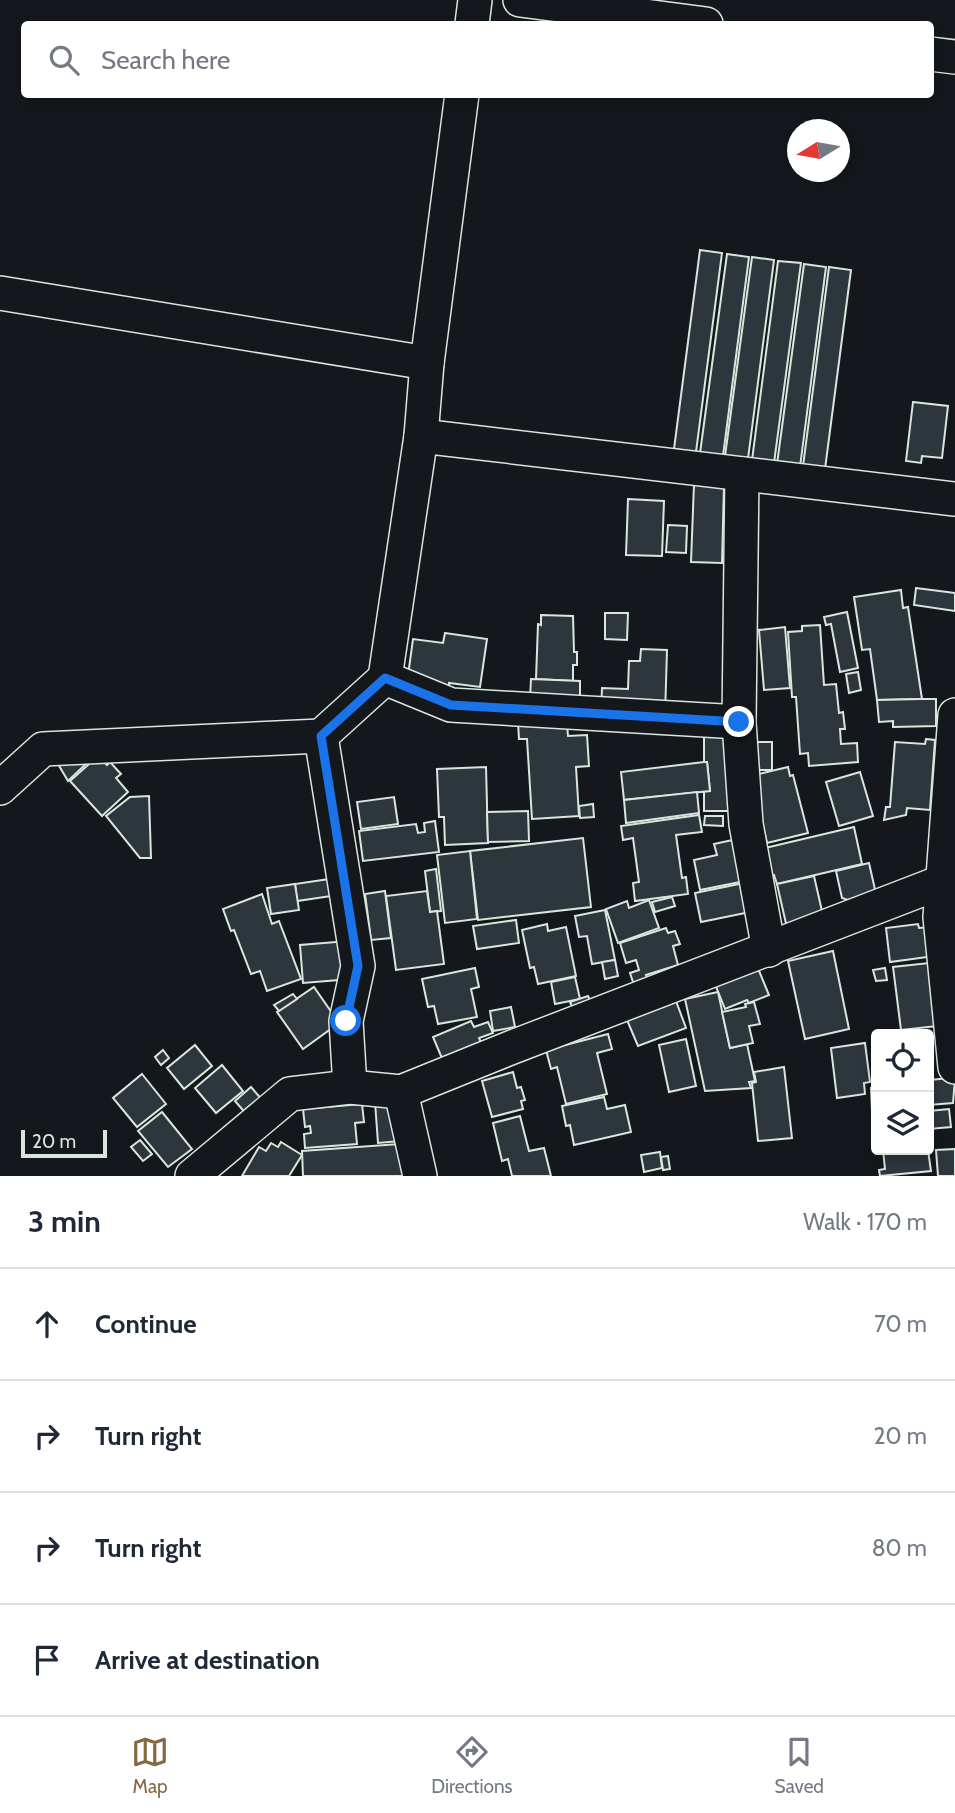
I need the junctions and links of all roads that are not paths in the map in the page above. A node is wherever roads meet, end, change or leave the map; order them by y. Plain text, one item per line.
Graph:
1 (475, 0) edge
2 (520, 0) edge
3 (472, 21) edge
4 (683, 21) edge
5 (934, 54) edge
6 (955, 57) edge
7 (462, 98) edge
8 (0, 293) edge
9 (427, 363) junction
10 (421, 436) junction
11 (742, 474) junction
12 (955, 499) edge
13 (385, 678) junction
14 (955, 715) edge
15 (739, 722) junction
16 (321, 736) junction
17 (0, 788) edge
18 (949, 878) edge
19 (769, 950) junction
20 (955, 1067) edge
21 (350, 1087) junction
22 (401, 1092) junction
23 (192, 1176) edge
24 (420, 1176) edge

1 - 3 street
2 - 4 street
5 - 6 street
7 - 9 street
8 - 9 street
9 - 10 street
10 - 11 street
10 - 13 street
11 - 12 street
11 - 15 street
13 - 15 street
13 - 16 street
14 - 18 street
15 - 19 street
16 - 17 street
16 - 21 street
18 - 19 street
18 - 20 street
19 - 22 street
21 - 22 street
21 - 23 street
22 - 24 street

